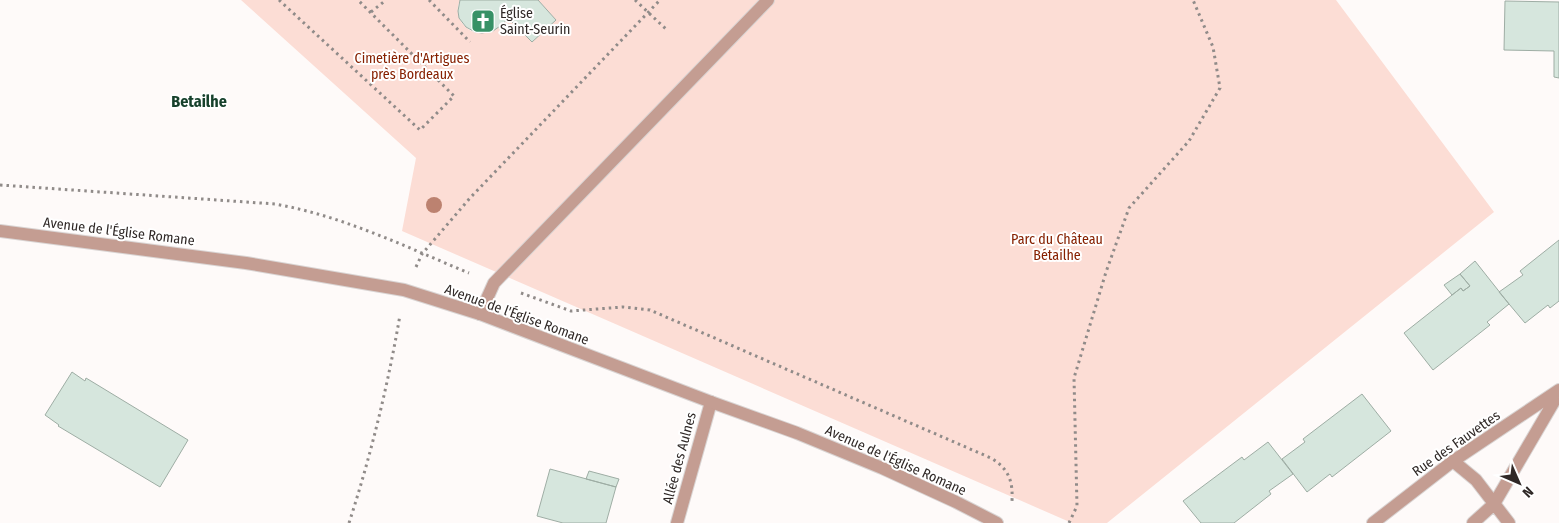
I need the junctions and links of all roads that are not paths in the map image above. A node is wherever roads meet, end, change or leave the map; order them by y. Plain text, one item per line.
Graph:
1 (768, 0) edge
2 (0, 231) edge
3 (480, 314) junction
4 (1559, 391) edge
5 (711, 402) junction
6 (1453, 461) junction
7 (1494, 504) junction
8 (677, 523) edge
9 (997, 523) edge
10 (1373, 523) edge
11 (1473, 523) edge
12 (1509, 523) edge

1 - 3 street
2 - 3 street, Avenue de l'Église Romane
3 - 5 street, Avenue de l'Église Romane
4 - 6 street, Rue des Fauvettes
4 - 7 street, Rue des Fauvettes
5 - 8 street, Allée des Aulnes
5 - 9 street, Avenue de l'Église Romane
6 - 7 street
6 - 10 street, Rue des Fauvettes
7 - 11 street, Rue des Fauvettes
7 - 12 street

